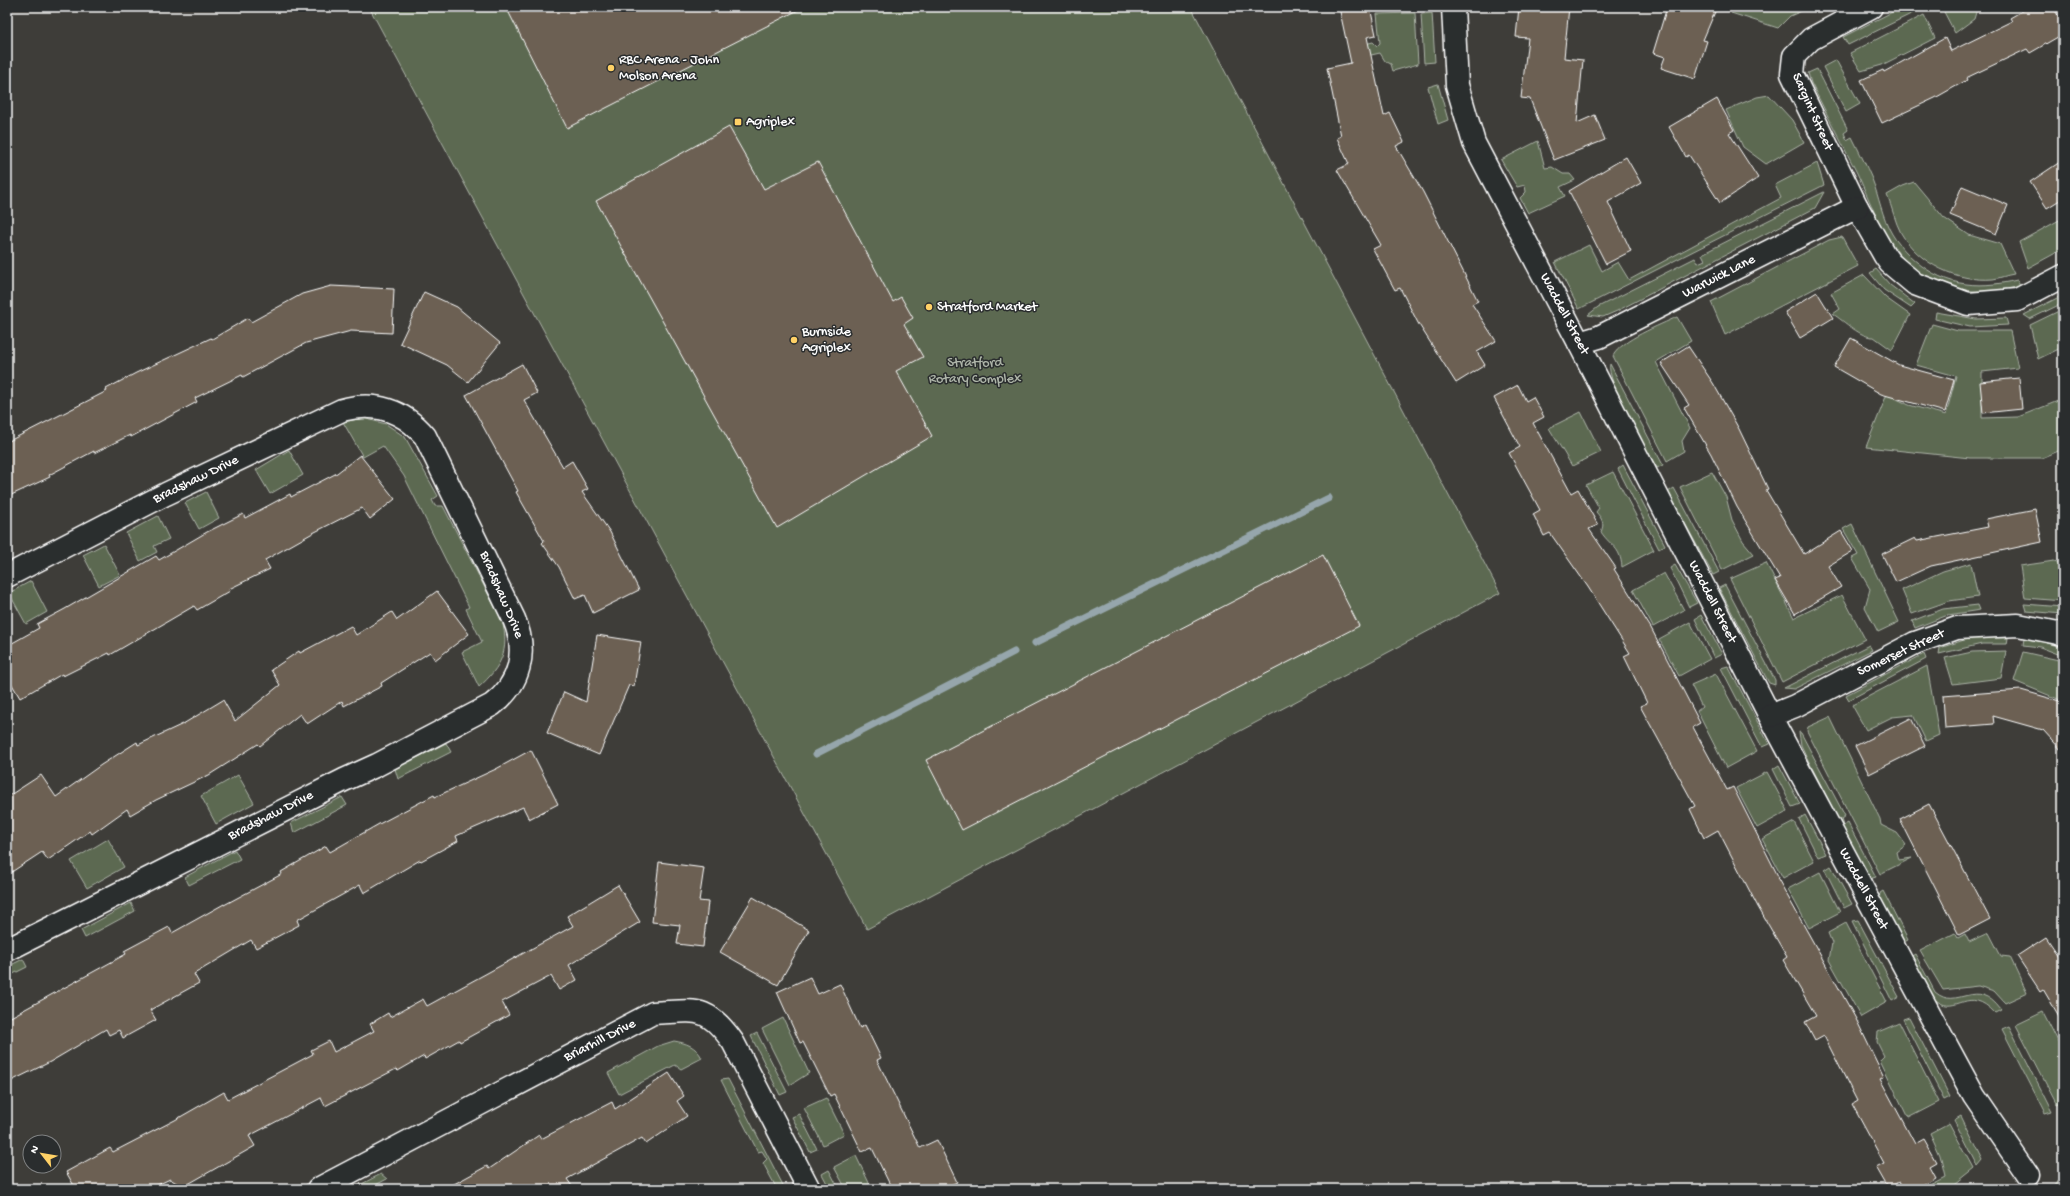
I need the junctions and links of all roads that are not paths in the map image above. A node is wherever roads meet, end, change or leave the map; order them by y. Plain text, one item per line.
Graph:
1 (1453, 7) edge
2 (1871, 7) edge
3 (1857, 207) junction
4 (2063, 276) edge
5 (1579, 343) junction
6 (7, 576) edge
7 (2063, 634) edge
8 (1770, 716) junction
9 (7, 950) edge
10 (2028, 1176) dead end
11 (318, 1189) edge
12 (809, 1189) edge

1 - 5 street, Waddell Street
2 - 3 street, Sargint Street
3 - 4 street, Sargint Street
3 - 5 street, Warwick Lane
5 - 8 street, Waddell Street
6 - 9 street, Bradshaw Drive
7 - 8 street, Somerset Street
8 - 10 street, Waddell Street
11 - 12 street, Briarhill Drive

